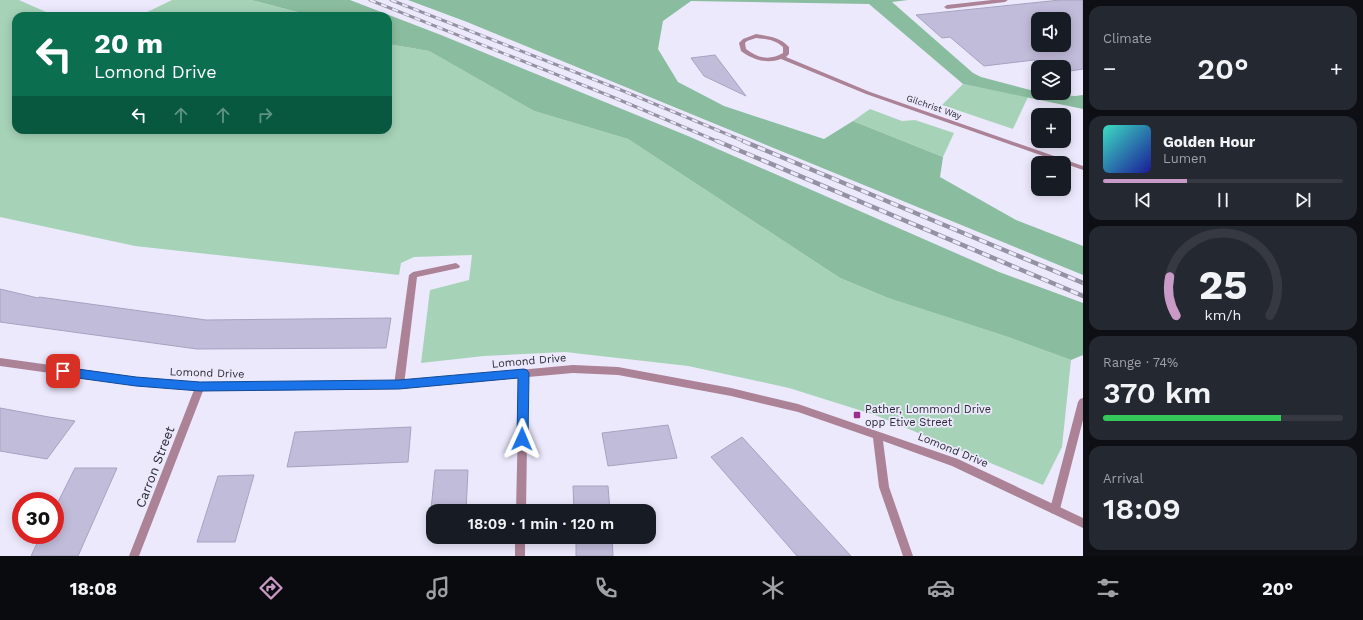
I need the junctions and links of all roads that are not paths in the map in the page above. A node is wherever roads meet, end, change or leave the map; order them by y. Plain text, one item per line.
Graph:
1 (1005, 0) edge
2 (947, 7) dead end
3 (782, 57) junction
4 (1083, 168) edge
5 (456, 266) dead end
6 (0, 362) edge
7 (524, 373) junction
8 (399, 385) junction
9 (200, 386) junction
10 (1083, 402) edge
11 (878, 435) junction
12 (521, 504) edge
13 (1055, 509) junction
14 (1083, 523) edge
15 (520, 544) edge
16 (134, 556) edge
17 (520, 556) edge
18 (908, 556) edge

1 - 2 street
3 - 3 street, Gilchrist Way
3 - 4 street, Gilchrist Way
5 - 8 street
6 - 9 street, Lomond Drive
7 - 8 street, Lomond Drive
7 - 11 street, Lomond Drive
7 - 12 street
8 - 9 street, Lomond Drive
9 - 16 street, Carron Street
10 - 13 street
11 - 13 street, Lomond Drive
11 - 18 street
13 - 14 street, Lomond Drive
15 - 17 street

